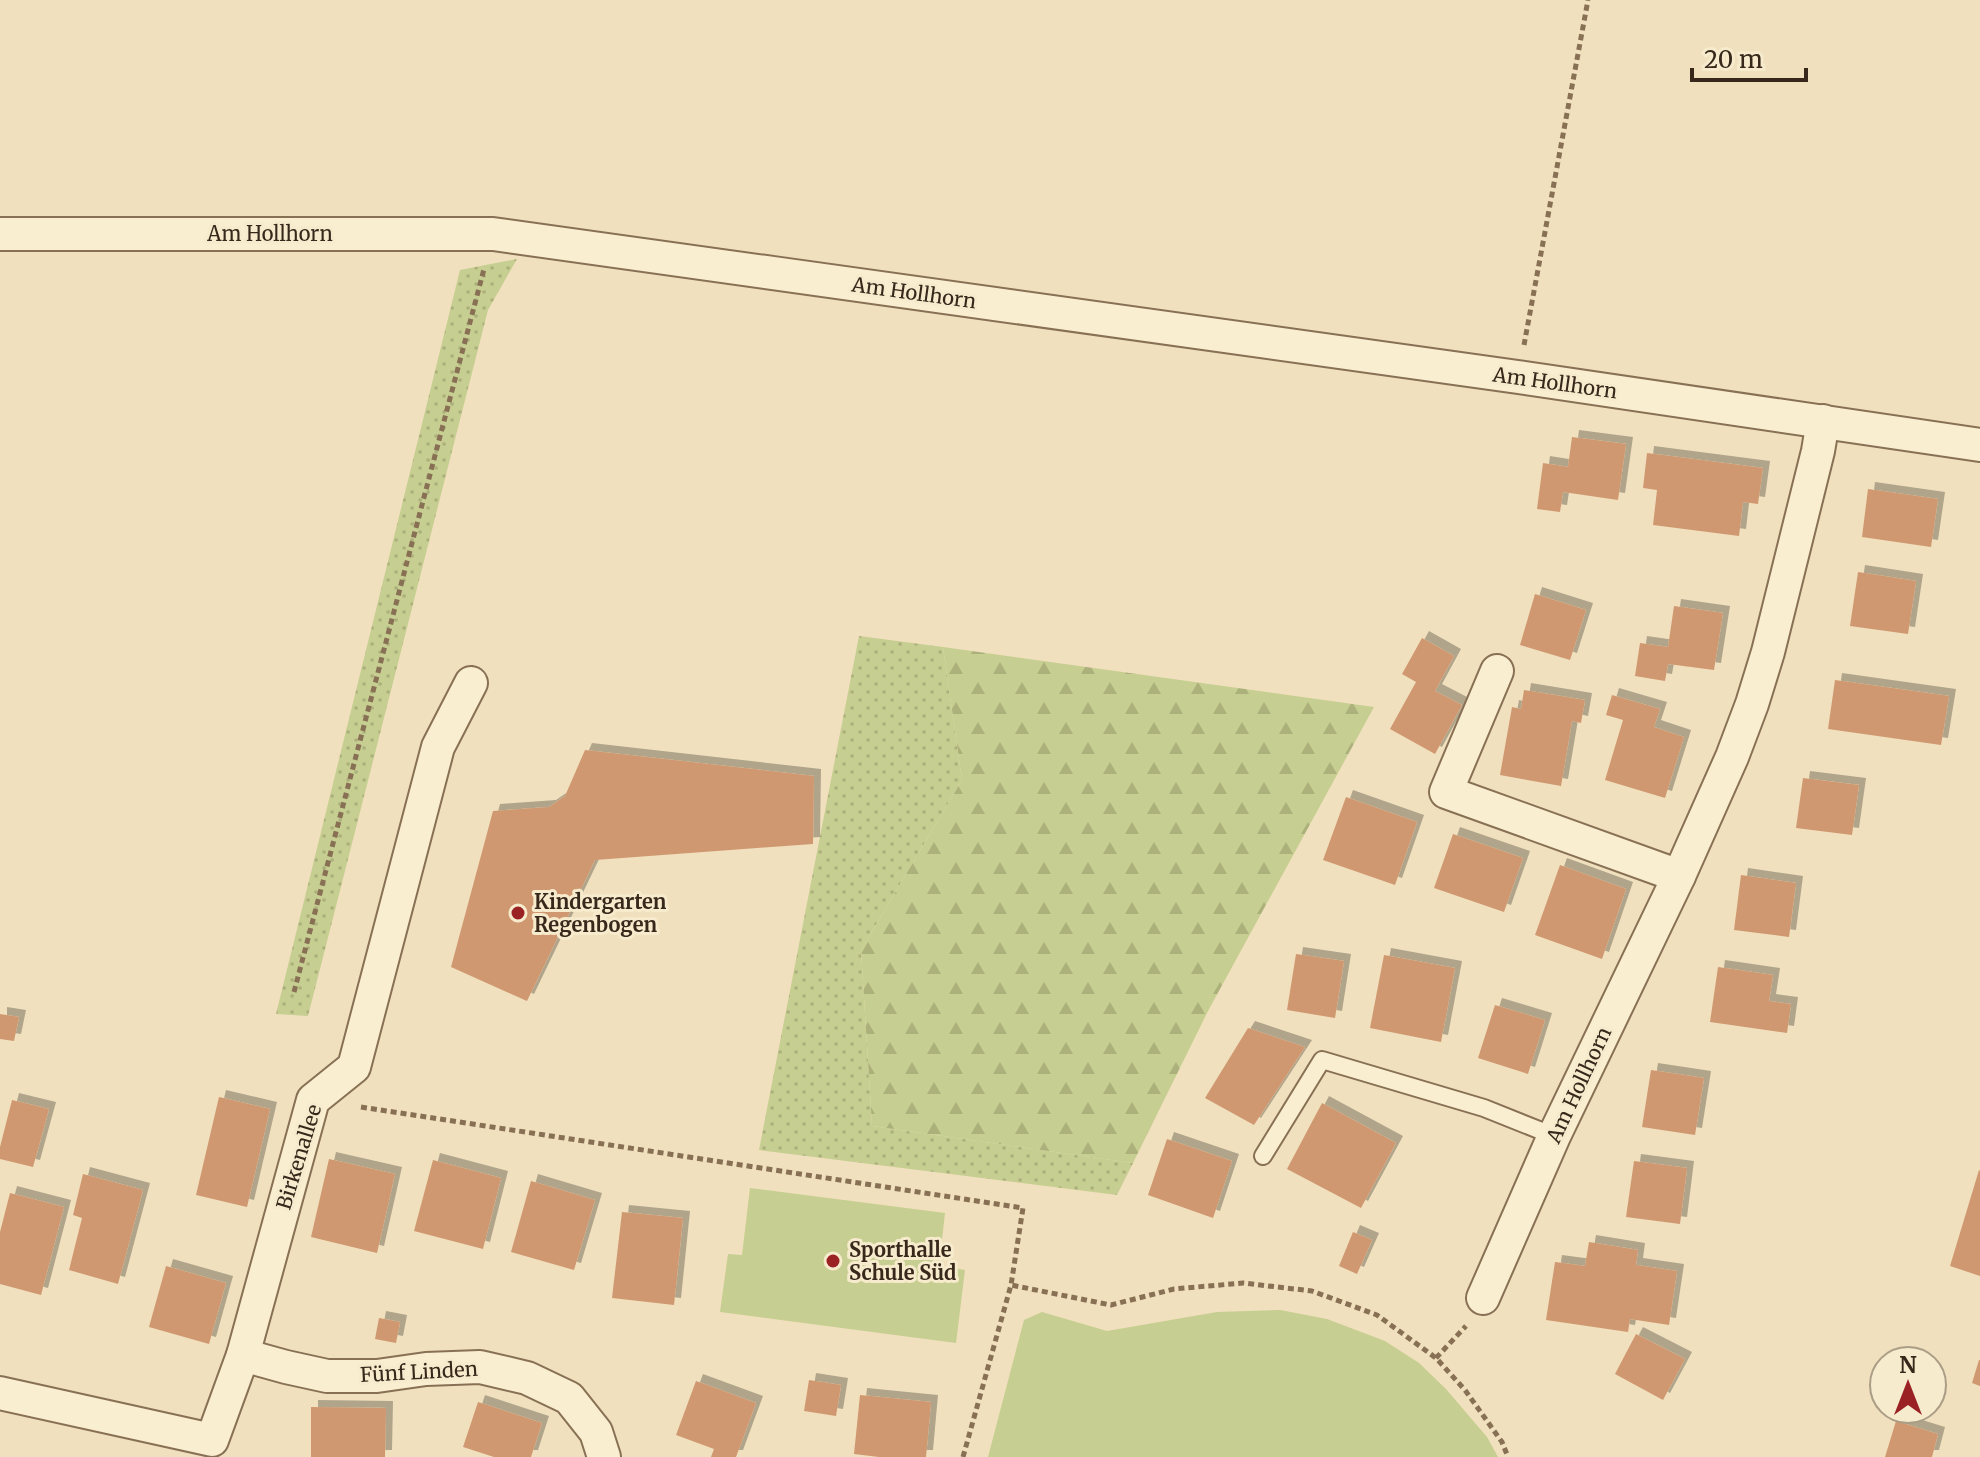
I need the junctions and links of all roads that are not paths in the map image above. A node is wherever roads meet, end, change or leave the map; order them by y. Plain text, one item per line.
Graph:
1 (0, 234) edge
2 (1823, 421) junction
3 (1980, 445) edge
4 (1497, 671) dead end
5 (471, 683) dead end
6 (1679, 876) junction
7 (1554, 1136) junction
8 (1263, 1156) dead end
9 (1483, 1298) dead end
10 (243, 1355) junction
11 (0, 1393) edge
12 (210, 1448) edge
13 (604, 1457) edge

1 - 2 street, Am Hollhorn
2 - 3 street, Am Hollhorn
2 - 6 street, Am Hollhorn
4 - 6 street
5 - 10 street, Birkenallee
6 - 7 street, Am Hollhorn
7 - 8 lane
7 - 9 street, Am Hollhorn
10 - 12 street, Birkenallee
10 - 13 street, Fünf Linden
11 - 12 street, Birkenallee

